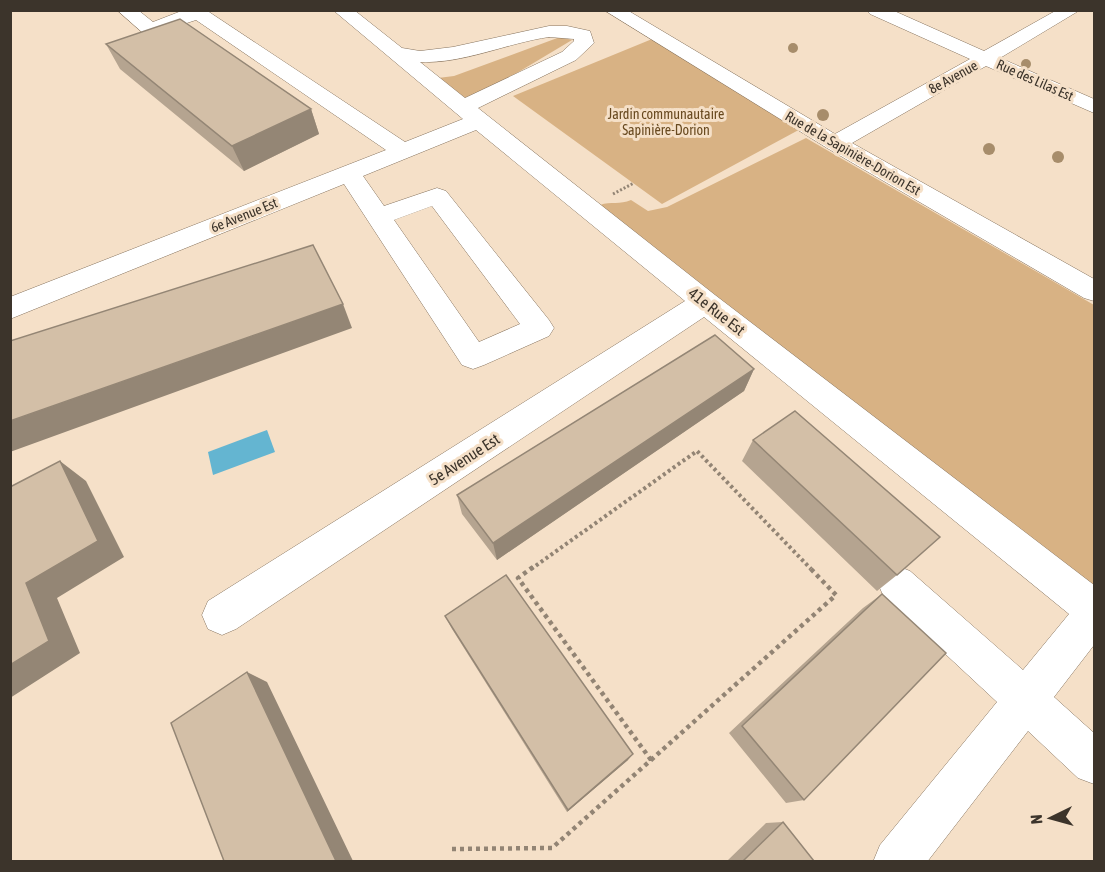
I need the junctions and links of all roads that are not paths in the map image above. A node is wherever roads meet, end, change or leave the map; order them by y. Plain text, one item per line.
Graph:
1 (126, 10) edge
2 (342, 10) edge
3 (613, 10) edge
4 (876, 10) edge
5 (1071, 10) edge
6 (195, 12) edge
7 (394, 53) junction
8 (986, 58) junction
9 (1095, 107) edge
10 (470, 114) junction
11 (835, 143) junction
12 (403, 151) junction
13 (349, 173) junction
14 (378, 217) junction
15 (1095, 291) edge
16 (705, 302) junction
17 (10, 309) edge
18 (897, 584) edge
19 (1095, 609) edge
20 (1095, 614) edge
21 (222, 615) dead end
22 (1027, 699) junction
23 (1095, 762) edge
24 (897, 861) edge

1 - 6 street
2 - 7 street, 41e Rue Est
3 - 11 street, Rue de la Sapinière-Dorion Est
4 - 8 street, Rue des Lilas Est
5 - 8 street, 8e Avenue
6 - 12 street
7 - 10 street, 41e Rue Est
7 - 10 street, 6e Avenue Est
8 - 9 street, Rue des Lilas Est
8 - 11 street, 8e Avenue
10 - 12 street, 6e Avenue Est
10 - 16 street, 41e Rue Est
11 - 15 street, Rue de la Sapinière-Dorion Est
12 - 13 street, 6e Avenue Est
13 - 14 street
13 - 17 street, 6e Avenue Est
14 - 14 street
16 - 19 street, 41e Rue Est
16 - 21 street, 5e Avenue Est
18 - 22 street
20 - 22 street
22 - 23 street
22 - 24 street

